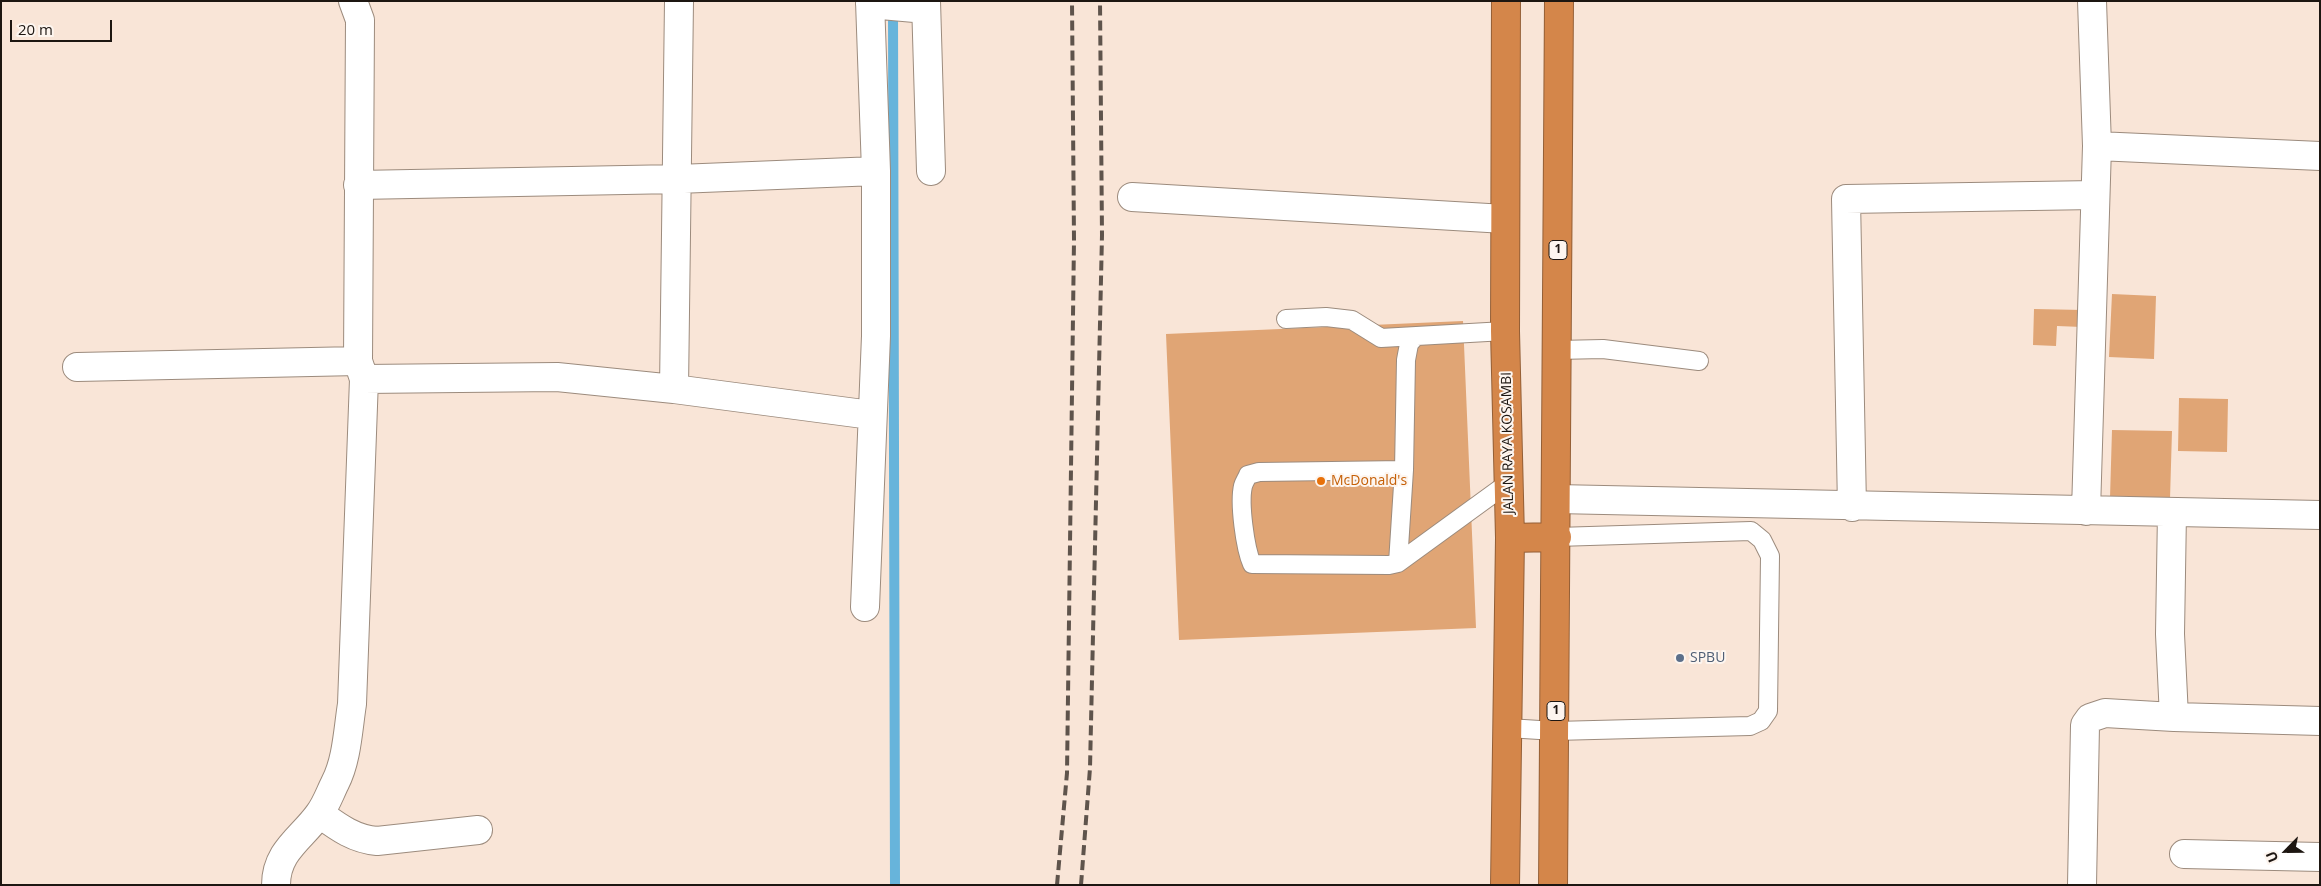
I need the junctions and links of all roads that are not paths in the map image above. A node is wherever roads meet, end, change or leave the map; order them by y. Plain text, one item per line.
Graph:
1 (354, 1) edge
2 (679, 1) edge
3 (1506, 1) edge
4 (1559, 1) edge
5 (2092, 1) edge
6 (874, 3) edge
7 (921, 6) edge
8 (2097, 146) junction
9 (2320, 156) edge
10 (876, 170) junction
11 (931, 171) dead end
12 (678, 179) junction
13 (358, 185) junction
14 (2095, 195) junction
15 (1132, 197) dead end
16 (1505, 219) junction
17 (1286, 319) dead end
18 (1505, 331) junction
19 (1415, 338) junction
20 (1557, 350) junction
21 (1699, 361) dead end
22 (77, 367) dead end
23 (361, 370) junction
24 (674, 389) junction
25 (871, 415) junction
26 (1404, 470) junction
27 (1508, 483) junction
28 (1556, 499) junction
29 (1852, 506) junction
30 (2086, 511) junction
31 (2172, 512) junction
32 (2320, 515) edge
33 (1557, 537) junction
34 (1510, 538) junction
35 (1398, 563) junction
36 (865, 607) dead end
37 (2174, 717) junction
38 (2320, 721) edge
39 (1508, 728) junction
40 (1556, 731) junction
41 (320, 814) junction
42 (478, 830) dead end
43 (2184, 854) dead end
44 (2320, 857) edge
45 (276, 885) edge
46 (1505, 885) edge
47 (1553, 885) edge
48 (2082, 885) edge

1 - 13 street
2 - 12 street
3 - 16 highway, JALAN RAYA KOSAMBI
4 - 20 highway, 1
5 - 8 street
6 - 7 street
6 - 10 street
7 - 11 street
8 - 9 street
8 - 14 street
10 - 12 street
10 - 25 street
12 - 13 street
12 - 24 street
13 - 23 street
14 - 29 street
14 - 30 street
15 - 16 street
16 - 18 highway, JALAN RAYA KOSAMBI
17 - 19 lane
18 - 19 lane
18 - 27 highway, JALAN RAYA KOSAMBI
19 - 26 lane
20 - 21 lane
20 - 28 highway, 1
22 - 23 street
23 - 24 street
23 - 41 street
24 - 25 street
25 - 36 street
26 - 35 lane
26 - 35 lane
27 - 34 highway, JALAN RAYA KOSAMBI
27 - 35 lane
28 - 29 street
28 - 33 highway, 1
29 - 30 street
30 - 31 street
31 - 32 street
31 - 37 street
33 - 34 highway
33 - 40 highway, 1
33 - 40 lane
34 - 39 highway, JALAN RAYA KOSAMBI
37 - 38 street
37 - 48 street
39 - 40 lane
39 - 46 highway, JALAN RAYA KOSAMBI
40 - 47 highway, 1
41 - 42 street
41 - 45 street
43 - 44 street

